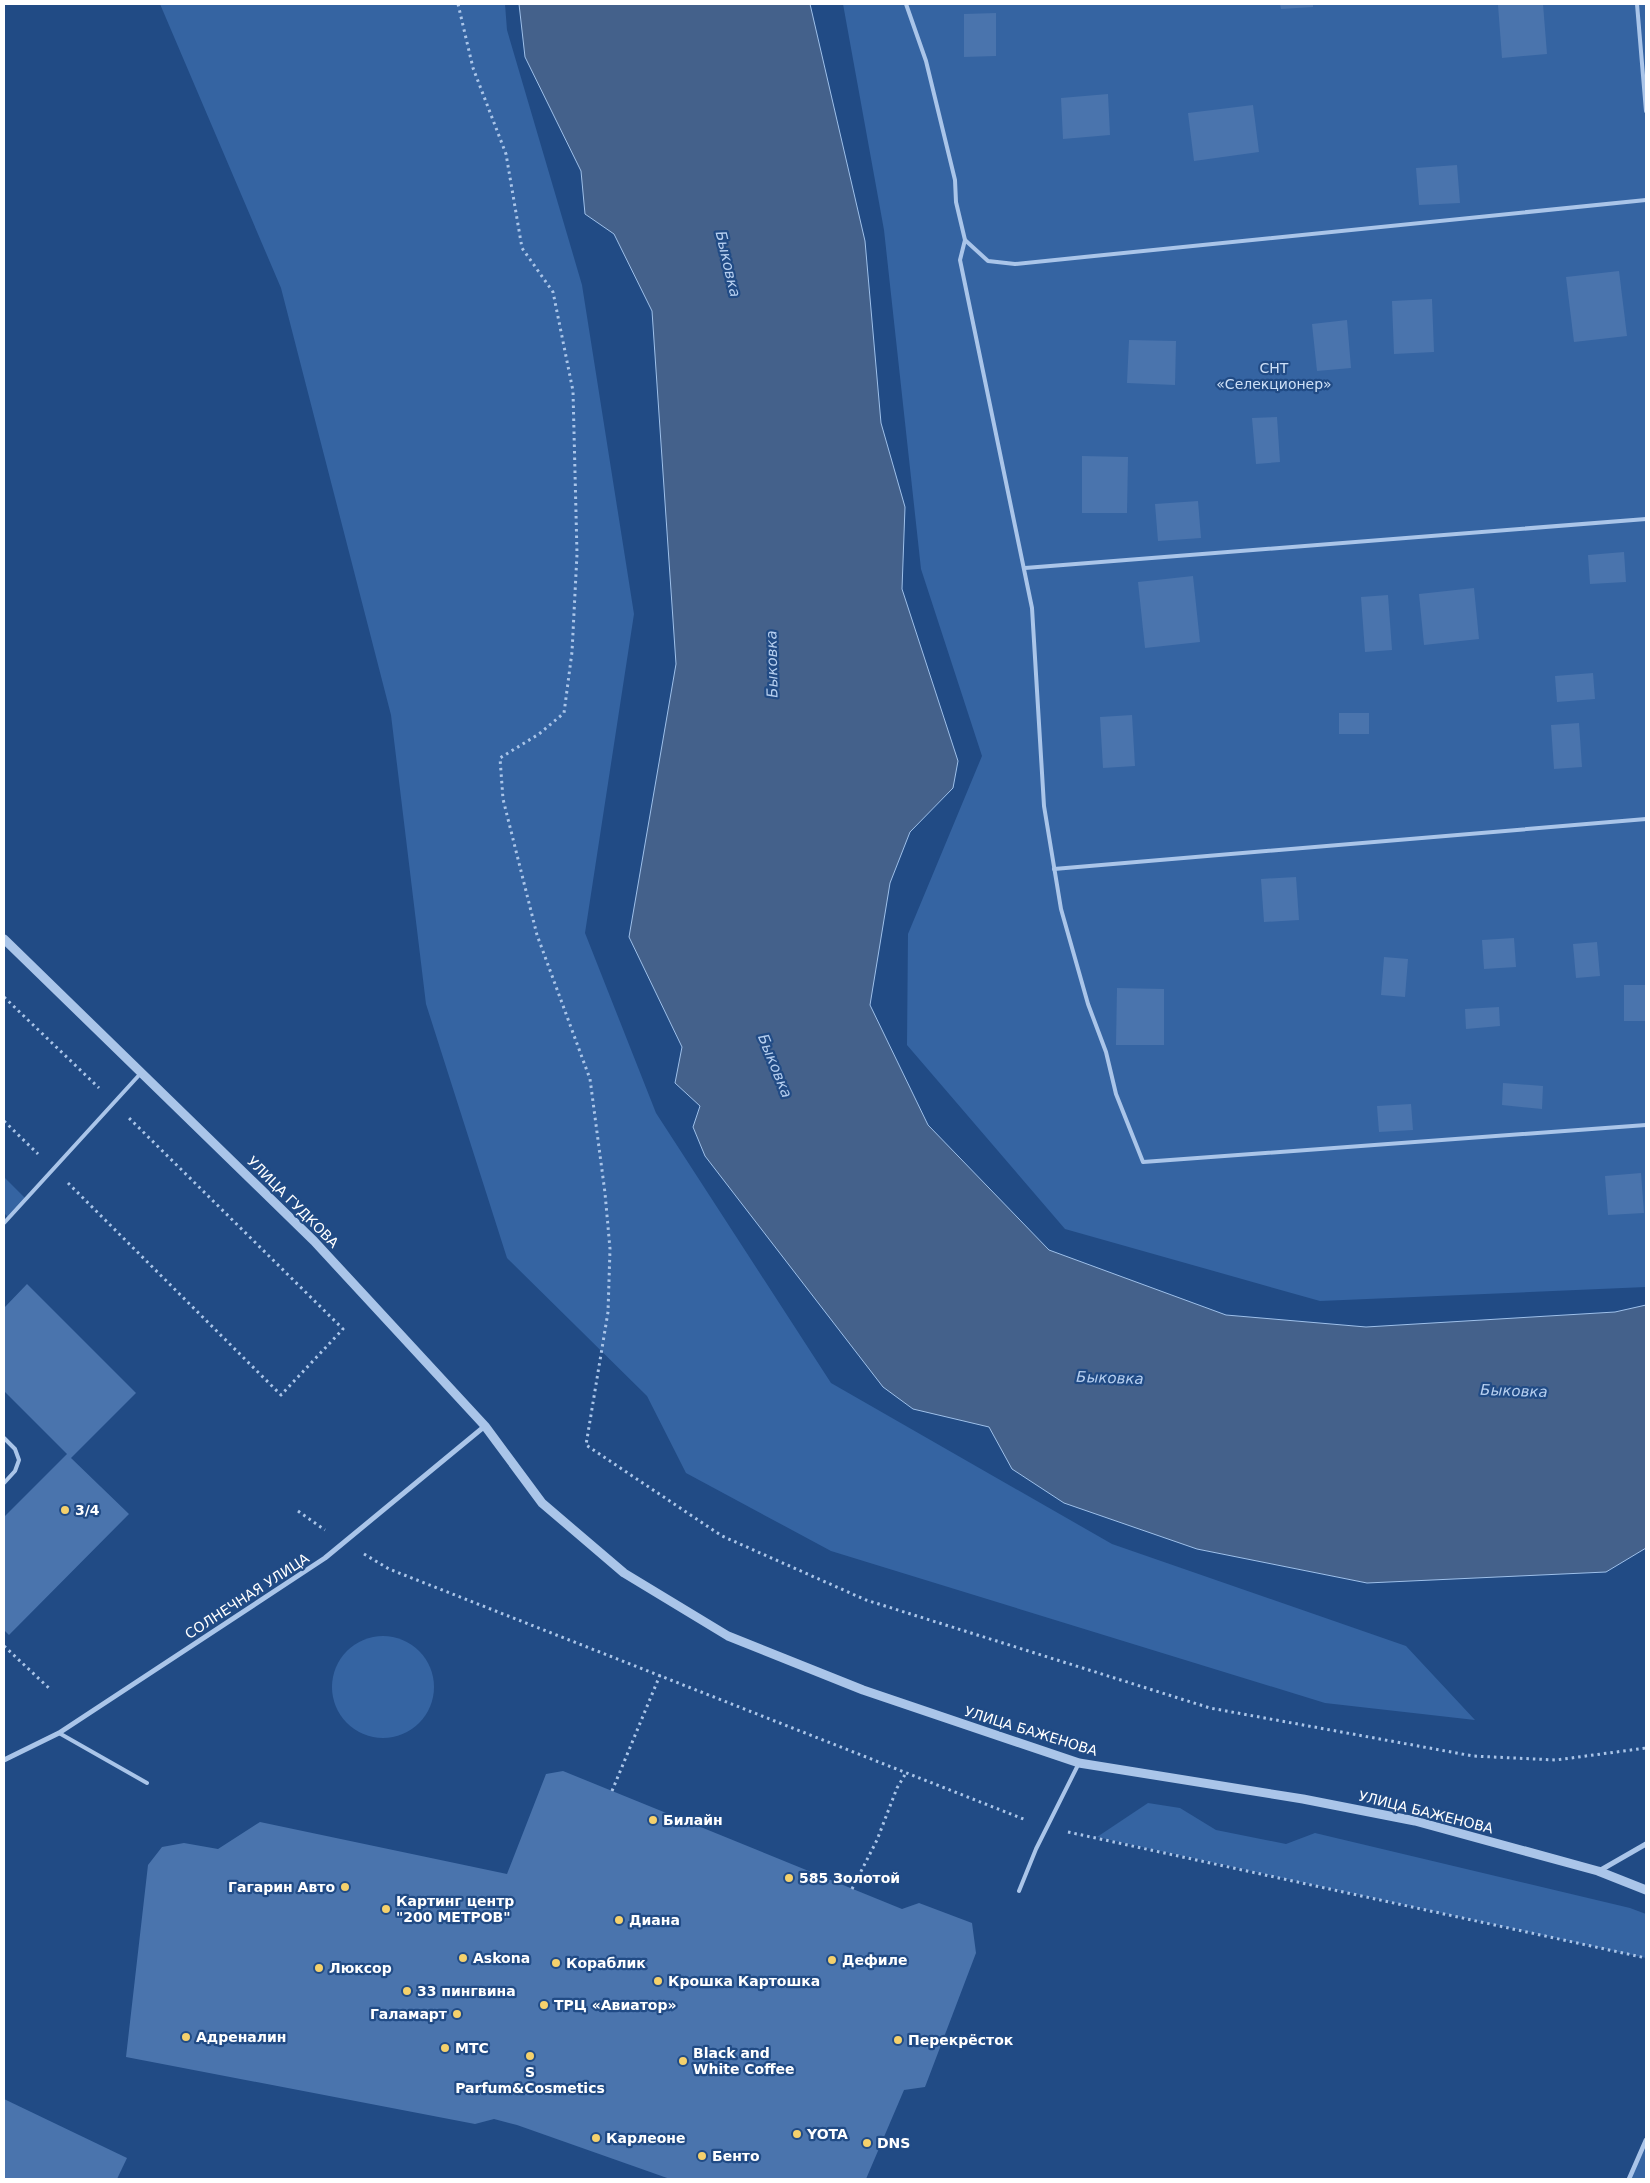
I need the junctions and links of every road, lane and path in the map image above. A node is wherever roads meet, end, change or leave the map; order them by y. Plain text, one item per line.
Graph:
1 (458, 4) edge
2 (906, 4) edge
3 (1637, 4) edge
4 (1646, 111) edge
5 (1646, 200) edge
6 (965, 240) junction
7 (1646, 519) edge
8 (1025, 568) junction
9 (1646, 819) edge
10 (1054, 869) junction
11 (4, 939) edge
12 (4, 996) edge
13 (141, 1073) junction
14 (114, 1103) junction
15 (4, 1121) edge
16 (1646, 1125) edge
17 (54, 1168) junction
18 (4, 1223) edge
19 (485, 1426) junction
20 (4, 1438) edge
21 (4, 1483) edge
22 (542, 1503) joint
23 (298, 1511) dead end
24 (345, 1543) junction
25 (4, 1646) edge
26 (660, 1675) junction
27 (51, 1690) dead end
28 (59, 1733) junction
29 (1646, 1748) edge
30 (4, 1760) edge
31 (1079, 1763) junction
32 (906, 1773) junction
33 (147, 1783) dead end
34 (612, 1791) dead end
35 (1048, 1828) junction
36 (1646, 1844) edge
37 (1598, 1871) junction
38 (852, 1889) dead end
39 (1646, 1890) edge
40 (1019, 1891) dead end
41 (1646, 1958) edge
42 (1646, 2140) edge
43 (1629, 2179) edge

1 - 29 path
2 - 6 lane
3 - 4 lane
5 - 6 lane
6 - 8 lane
7 - 8 lane
8 - 10 lane
9 - 10 lane
10 - 16 lane
11 - 13 street, УЛИЦА ГУДКОВА
12 - 14 path
13 - 14 lane
13 - 19 street, УЛИЦА ГУДКОВА
14 - 17 lane
14 - 17 path
15 - 17 path
17 - 18 lane
19 - 22 street, УЛИЦА ГУДКОВА
19 - 24 street, СОЛНЕЧНАЯ УЛИЦА
20 - 21 lane
22 - 31 street, УЛИЦА БАЖЕНОВА
23 - 24 path
24 - 26 path
24 - 28 street, СОЛНЕЧНАЯ УЛИЦА
25 - 27 path
26 - 32 path
26 - 34 path
28 - 30 street, СОЛНЕЧНАЯ УЛИЦА
28 - 33 lane
31 - 35 lane
31 - 37 street, УЛИЦА БАЖЕНОВА
32 - 35 path
32 - 38 path
35 - 40 lane
35 - 41 path
36 - 37 street
37 - 39 street, УЛИЦА БАЖЕНОВА
42 - 43 street

